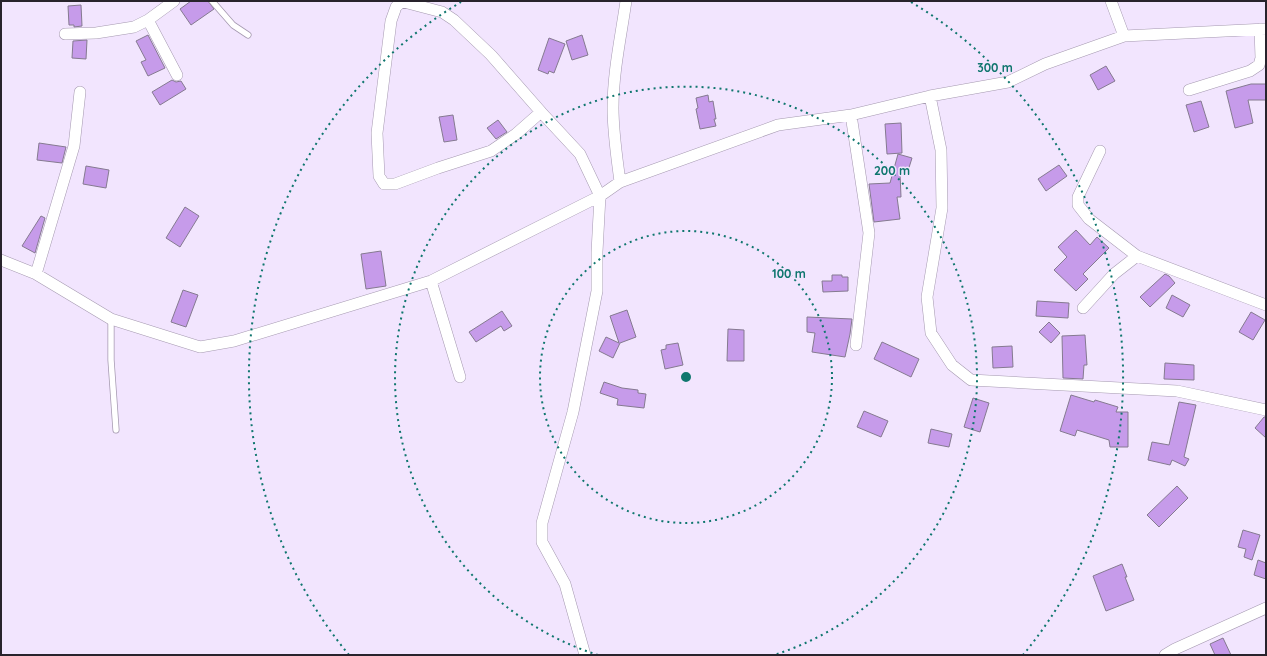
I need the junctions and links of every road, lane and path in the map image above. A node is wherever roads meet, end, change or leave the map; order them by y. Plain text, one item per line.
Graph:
1 (174, 1) edge
2 (212, 1) edge
3 (400, 1) edge
4 (626, 1) edge
5 (1111, 1) edge
6 (148, 20) junction
7 (1263, 29) edge
8 (65, 34) dead end
9 (248, 35) dead end
10 (1124, 36) junction
11 (176, 75) dead end
12 (1190, 90) dead end
13 (80, 92) dead end
14 (930, 96) junction
15 (541, 112) junction
16 (851, 115) junction
17 (1100, 151) dead end
18 (620, 182) junction
19 (600, 196) junction
20 (1137, 256) junction
21 (1, 260) edge
22 (36, 274) junction
23 (431, 281) junction
24 (1266, 305) edge
25 (1083, 308) dead end
26 (111, 319) junction
27 (856, 346) dead end
28 (460, 378) dead end
29 (1266, 410) edge
30 (116, 430) dead end
31 (1266, 608) edge
32 (1176, 652) edge
33 (585, 655) edge
34 (1165, 655) edge

1 - 6 street
2 - 9 lane
3 - 15 street
3 - 15 street
4 - 18 street
5 - 10 street
6 - 8 street
6 - 11 street
7 - 10 street
7 - 12 street
10 - 14 street
13 - 22 street
14 - 16 street
14 - 29 street
15 - 19 street
16 - 18 street
16 - 27 street
17 - 20 street
18 - 19 street
19 - 23 street
19 - 33 street
20 - 24 street
20 - 25 street
21 - 22 street
22 - 26 street
23 - 26 street
23 - 28 street
26 - 30 lane
31 - 32 street
32 - 34 street

